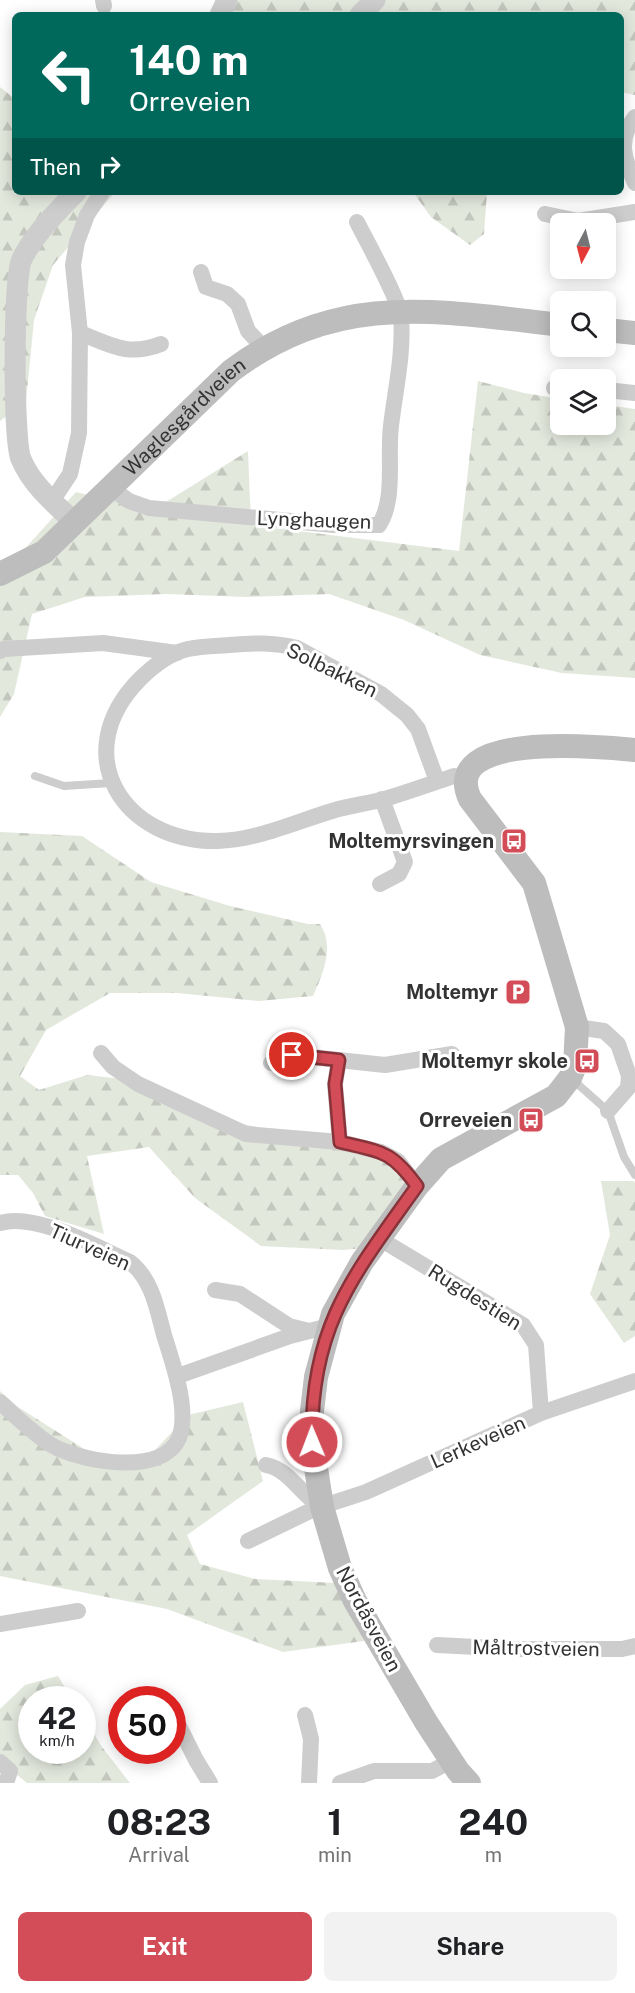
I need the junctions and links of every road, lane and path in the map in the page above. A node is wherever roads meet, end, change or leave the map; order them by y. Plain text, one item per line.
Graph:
1 (375, 0) edge
2 (363, 12) edge
3 (635, 117) edge
4 (624, 136) edge
5 (624, 151) edge
6 (635, 183) edge
7 (73, 195) edge
8 (100, 195) edge
9 (635, 212) edge
10 (545, 214) dead end
11 (357, 222) dead end
12 (201, 272) dead end
13 (399, 310) junction
14 (550, 324) edge
15 (616, 331) edge
16 (80, 333) junction
17 (635, 333) edge
18 (160, 344) dead end
19 (264, 348) junction
20 (616, 391) edge
21 (635, 393) edge
22 (111, 488) junction
23 (52, 501) junction
24 (74, 522) junction
25 (0, 574) edge
26 (0, 651) edge
27 (177, 653) junction
28 (635, 750) edge
29 (35, 776) dead end
30 (465, 778) junction
31 (437, 782) junction
32 (111, 783) junction
33 (382, 799) junction
34 (380, 884) dead end
35 (577, 1028) junction
36 (101, 1053) dead end
37 (452, 1054) dead end
38 (339, 1060) junction
39 (271, 1063) dead end
40 (570, 1078) junction
41 (608, 1111) junction
42 (340, 1142) junction
43 (635, 1175) edge
44 (417, 1186) junction
45 (0, 1223) edge
46 (380, 1239) junction
47 (215, 1290) dead end
48 (319, 1329) junction
49 (178, 1376) junction
50 (635, 1381) edge
51 (0, 1402) edge
52 (541, 1413) junction
53 (266, 1465) dead end
54 (322, 1508) junction
55 (248, 1541) dead end
56 (78, 1611) dead end
57 (0, 1624) edge
58 (437, 1645) dead end
59 (635, 1646) edge
60 (305, 1715) dead end
61 (186, 1740) edge
62 (451, 1761) junction
63 (0, 1762) edge
64 (6, 1783) edge
65 (210, 1783) edge
66 (309, 1783) edge
67 (340, 1783) edge
68 (469, 1783) edge

1 - 2 street
3 - 4 street
5 - 6 street
7 - 23 street
8 - 16 street
9 - 10 street
11 - 13 street
12 - 19 street
13 - 14 main road, Waglesgårdveien
13 - 19 main road, Waglesgårdveien
13 - 22 street, Lynghaugen
15 - 17 main road
16 - 18 street
16 - 23 street
19 - 22 main road, Waglesgårdveien
20 - 21 street
22 - 24 main road, Waglesgårdveien
23 - 24 street
24 - 25 main road, Waglesgårdveien
26 - 27 street, Solbakken
27 - 31 street, Solbakken
27 - 32 street, Solbakken
28 - 30 main road
29 - 32 lane
30 - 31 street, Solbakken
30 - 35 main road
31 - 33 street, Solbakken
32 - 33 street, Solbakken
33 - 34 street
35 - 40 main road
35 - 41 street
36 - 42 street
37 - 38 street
38 - 39 street
38 - 42 street
40 - 41 lane
40 - 44 main road, Nordåsveien
41 - 43 lane
42 - 44 street
44 - 46 main road, Nordåsveien
45 - 49 street, Tiurveien
46 - 48 main road, Nordåsveien
46 - 52 street, Rugdestien
47 - 48 street
48 - 49 street
48 - 54 main road, Nordåsveien
49 - 51 street, Tiurveien
50 - 52 street, Lerkeveien
52 - 54 street, Lerkeveien
53 - 54 street
54 - 55 street, Lerkeveien
54 - 62 main road, Nordåsveien
56 - 57 street
58 - 59 street, Måltrostveien
60 - 66 street
61 - 65 street
62 - 67 street
62 - 68 main road, Nordåsveien
63 - 64 street

